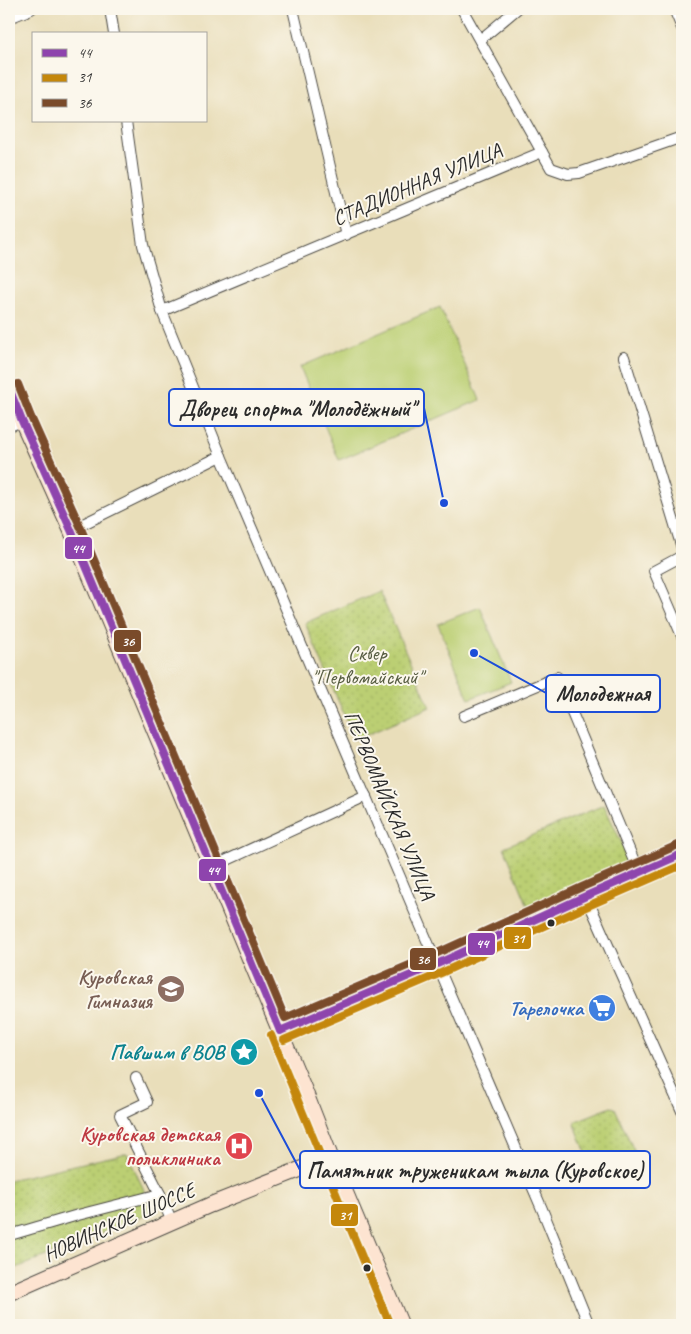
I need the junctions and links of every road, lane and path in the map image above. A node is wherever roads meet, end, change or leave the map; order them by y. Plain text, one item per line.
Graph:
1 (31, 9) edge
2 (110, 9) edge
3 (293, 9) edge
4 (462, 9) edge
5 (517, 9) edge
6 (674, 9) edge
7 (9, 18) edge
8 (682, 28) edge
9 (114, 32) edge
10 (480, 40) junction
11 (126, 122) edge
12 (682, 136) edge
13 (542, 152) junction
14 (346, 234) junction
15 (162, 311) junction
16 (624, 357) dead end
17 (9, 388) edge
18 (15, 424) edge
19 (221, 456) junction
20 (71, 530) junction
21 (682, 548) edge
22 (682, 556) edge
23 (682, 636) edge
24 (464, 716) dead end
25 (366, 796) junction
26 (682, 854) edge
27 (212, 868) junction
28 (639, 873) junction
29 (586, 896) junction
30 (436, 964) junction
31 (280, 1031) junction
32 (136, 1078) dead end
33 (682, 1111) edge
34 (331, 1158) junction
35 (160, 1194) junction
36 (172, 1222) junction
37 (9, 1234) edge
38 (9, 1293) edge
39 (401, 1325) edge
40 (589, 1325) edge

1 - 7 street
2 - 9 street
3 - 14 street
4 - 10 street
5 - 10 street
6 - 8 street
10 - 13 street
11 - 15 street, ПЕРВОМАЙСКАЯ УЛИЦА
12 - 13 street
13 - 14 street, СТАДИОННАЯ УЛИЦА
14 - 15 street, СТАДИОННАЯ УЛИЦА
15 - 19 street, ПЕРВОМАЙСКАЯ УЛИЦА
16 - 21 street
17 - 18 street
18 - 20 street
19 - 20 street
19 - 25 street, ПЕРВОМАЙСКАЯ УЛИЦА
20 - 27 street
22 - 23 street
24 - 28 street
25 - 27 street
25 - 30 street, ПЕРВОМАЙСКАЯ УЛИЦА
26 - 28 street
27 - 31 street
28 - 29 street
29 - 30 street
29 - 33 street
30 - 31 street
30 - 40 street, ПЕРВОМАЙСКАЯ УЛИЦА
31 - 34 street
32 - 35 street
34 - 36 street, НОВИНСКОЕ ШОССЕ
34 - 39 street
35 - 36 street
35 - 37 street
36 - 38 street, НОВИНСКОЕ ШОССЕ

